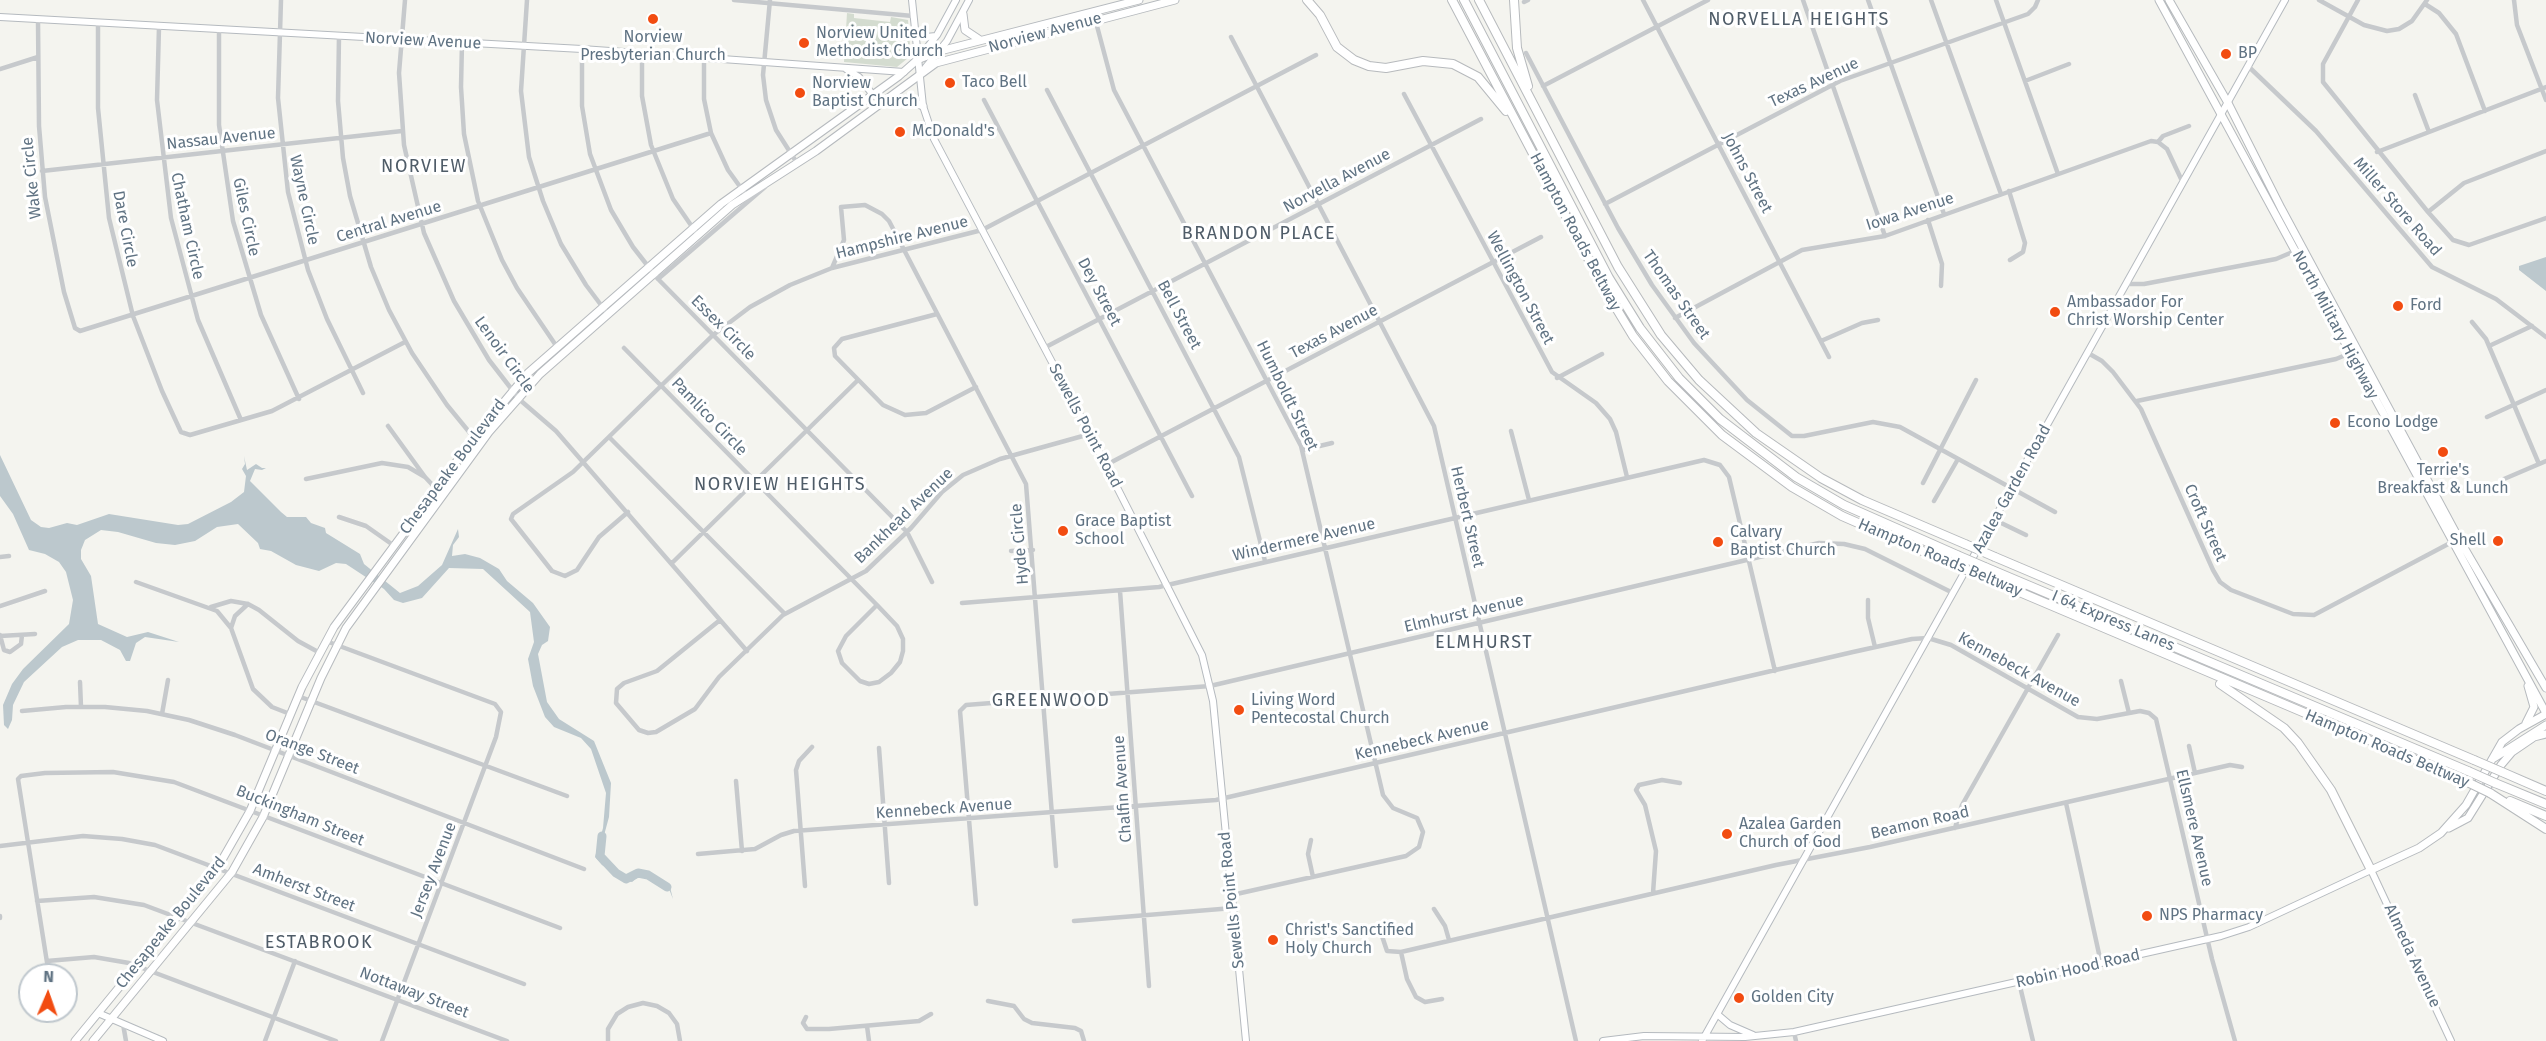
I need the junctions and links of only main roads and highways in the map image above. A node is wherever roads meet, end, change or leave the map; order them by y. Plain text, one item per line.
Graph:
1 (912, 0) edge
2 (956, 0) edge
3 (969, 0) edge
4 (1139, 0) edge
5 (1175, 0) edge
6 (1307, 0) edge
7 (1452, 0) edge
8 (1464, 0) edge
9 (1479, 0) edge
10 (1514, 0) edge
11 (2159, 0) edge
12 (2169, 0) edge
13 (2285, 0) edge
14 (1127, 1) edge
15 (963, 15) junction
16 (0, 17) edge
17 (914, 30) junction
18 (937, 36) junction
19 (982, 40) junction
20 (940, 51) junction
21 (917, 60) junction
22 (845, 69) junction
23 (904, 72) junction
24 (919, 75) junction
25 (873, 95) junction
26 (889, 98) junction
27 (2228, 103) junction
28 (923, 106) junction
29 (1536, 109) junction
30 (2221, 115) junction
31 (1514, 118) junction
32 (694, 231) junction
33 (2299, 250) junction
34 (605, 310) junction
35 (2354, 351) junction
36 (2176, 658) junction
37 (2532, 662) junction
38 (2521, 667) junction
39 (2546, 679) edge
40 (2546, 688) edge
41 (2546, 713) edge
42 (2524, 725) junction
43 (2546, 725) edge
44 (2546, 734) edge
45 (2494, 758) junction
46 (2546, 791) edge
47 (2490, 793) junction
48 (2546, 804) edge
49 (2546, 816) edge
50 (2546, 830) edge
51 (2441, 832) junction
52 (2371, 870) junction
53 (98, 1013) junction
54 (1717, 1014) junction
55 (112, 1019) junction
56 (1676, 1036) junction
57 (1760, 1036) junction
58 (1703, 1039) edge
59 (1729, 1039) edge
60 (75, 1041) edge
61 (93, 1041) edge
62 (163, 1041) edge
63 (1246, 1041) edge
64 (1603, 1041) edge
65 (1682, 1041) edge
66 (2451, 1041) edge

1 - 17 main road, Sewells Point Road
2 - 18 main road, Chesapeake Boulevard
3 - 15 main road, Chesapeake Boulevard
4 - 14 main road, Norview Avenue
5 - 24 main road, Norview Avenue
6 - 31 highway
7 - 31 highway, Hampton Roads Beltway
8 - 48 highway, I 64 Express Lanes, bridge
9 - 29 highway, Hampton Roads Beltway
10 - 29 highway
11 - 30 main road, North Military Highway
12 - 27 main road, North Military Highway
13 - 27 main road, Azalea Garden Road
14 - 19 main road, Norview Avenue
15 - 19 main road
15 - 20 main road, Chesapeake Boulevard
16 - 22 main road, Norview Avenue
17 - 18 main road
17 - 21 main road, Sewells Point Road
18 - 21 main road, Chesapeake Boulevard
19 - 20 main road, Norview Avenue
20 - 21 main road, Norview Avenue
20 - 24 main road, Chesapeake Boulevard
21 - 23 main road, Chesapeake Boulevard
21 - 24 main road, Sewells Point Road
22 - 23 main road, Norview Avenue
22 - 25 main road
23 - 25 main road, Chesapeake Boulevard
24 - 26 main road, Chesapeake Boulevard
24 - 28 main road, Sewells Point Road
25 - 32 main road, Chesapeake Boulevard
26 - 28 main road
26 - 32 main road, Chesapeake Boulevard
27 - 30 main road, Azalea Garden Road
27 - 33 main road, North Military Highway
28 - 63 main road, Sewells Point Road
29 - 46 highway, Hampton Roads Beltway, bridge
30 - 33 main road, North Military Highway
30 - 54 main road, Azalea Garden Road
31 - 36 highway, Hampton Roads Beltway, bridge
32 - 34 main road, Chesapeake Boulevard
33 - 35 main road, North Military Highway
34 - 53 main road, Chesapeake Boulevard
34 - 55 main road, Chesapeake Boulevard
35 - 37 main road, North Military Highway
35 - 38 main road, North Military Highway
36 - 47 highway, Hampton Roads Beltway, bridge
36 - 52 highway
37 - 39 main road
37 - 40 main road, North Military Highway
38 - 41 main road, North Military Highway
38 - 42 main road
41 - 42 main road, Robin Hood Road
42 - 45 main road, Robin Hood Road
43 - 45 main road, Robin Hood Road
44 - 51 main road
45 - 51 main road, Robin Hood Road
47 - 49 highway, Hampton Roads Beltway
47 - 50 highway
51 - 52 main road, Robin Hood Road
52 - 57 main road, Robin Hood Road
52 - 66 main road, Almeda Avenue
53 - 55 main road
53 - 60 main road, Chesapeake Boulevard
54 - 57 main road
54 - 58 main road, Azalea Garden Road
55 - 61 main road, Chesapeake Boulevard
55 - 62 main road
56 - 58 main road, Robin Hood Road
56 - 64 main road, Robin Hood Road
56 - 65 main road
57 - 59 main road, Robin Hood Road
58 - 59 main road, Robin Hood Road

